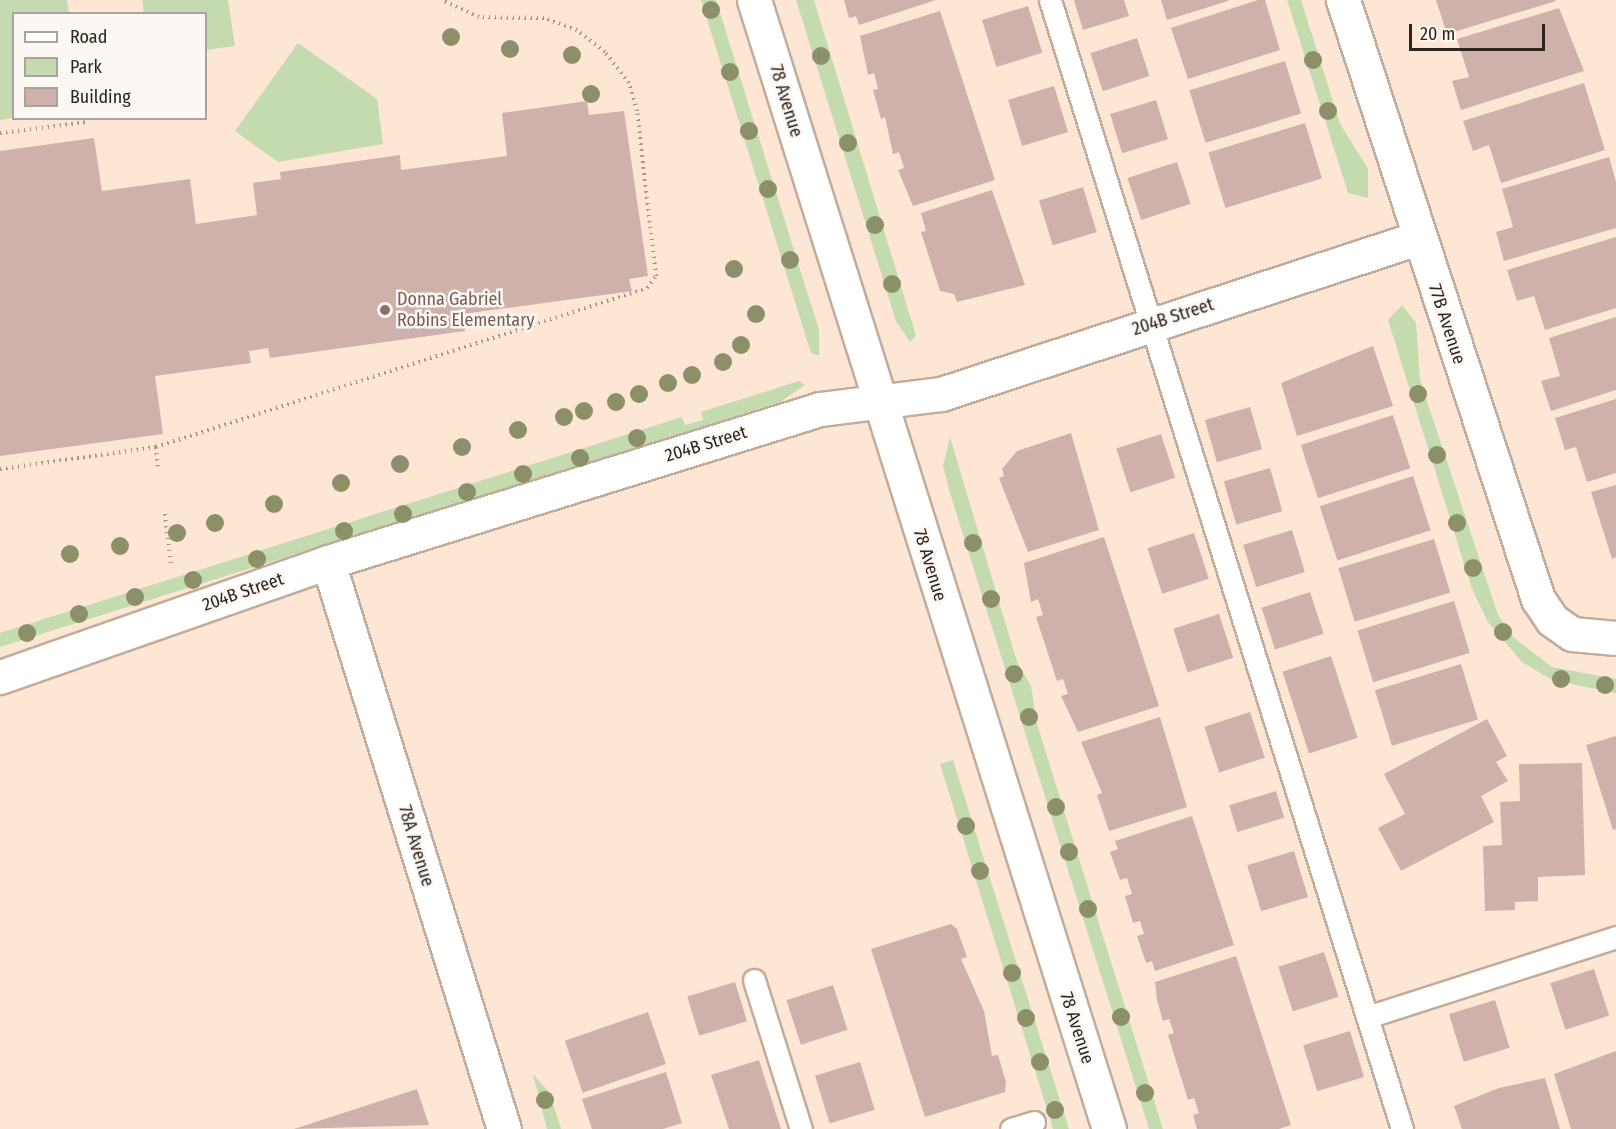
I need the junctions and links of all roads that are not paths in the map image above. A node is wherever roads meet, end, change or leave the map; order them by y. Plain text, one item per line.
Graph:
1 (754, 0) edge
2 (1050, 0) edge
3 (1343, 0) edge
4 (1418, 238) junction
5 (1151, 325) junction
6 (879, 401) junction
7 (328, 562) junction
8 (1616, 638) edge
9 (0, 677) edge
10 (1616, 937) edge
11 (754, 980) dead end
12 (1367, 1017) junction
13 (1034, 1122) dead end
14 (504, 1129) edge
15 (801, 1129) edge
16 (1011, 1129) edge
17 (1108, 1129) edge
18 (1402, 1129) edge

1 - 6 street, 78 Avenue
2 - 5 lane
3 - 4 street, 77B Avenue
4 - 5 street, 204B Street
4 - 8 street, 77B Avenue
5 - 6 street, 204B Street
5 - 12 lane
6 - 7 street, 204B Street
6 - 17 street, 78 Avenue
7 - 9 street, 204B Street
7 - 14 street, 78A Avenue
10 - 12 lane
11 - 15 lane
12 - 18 lane
13 - 16 lane

